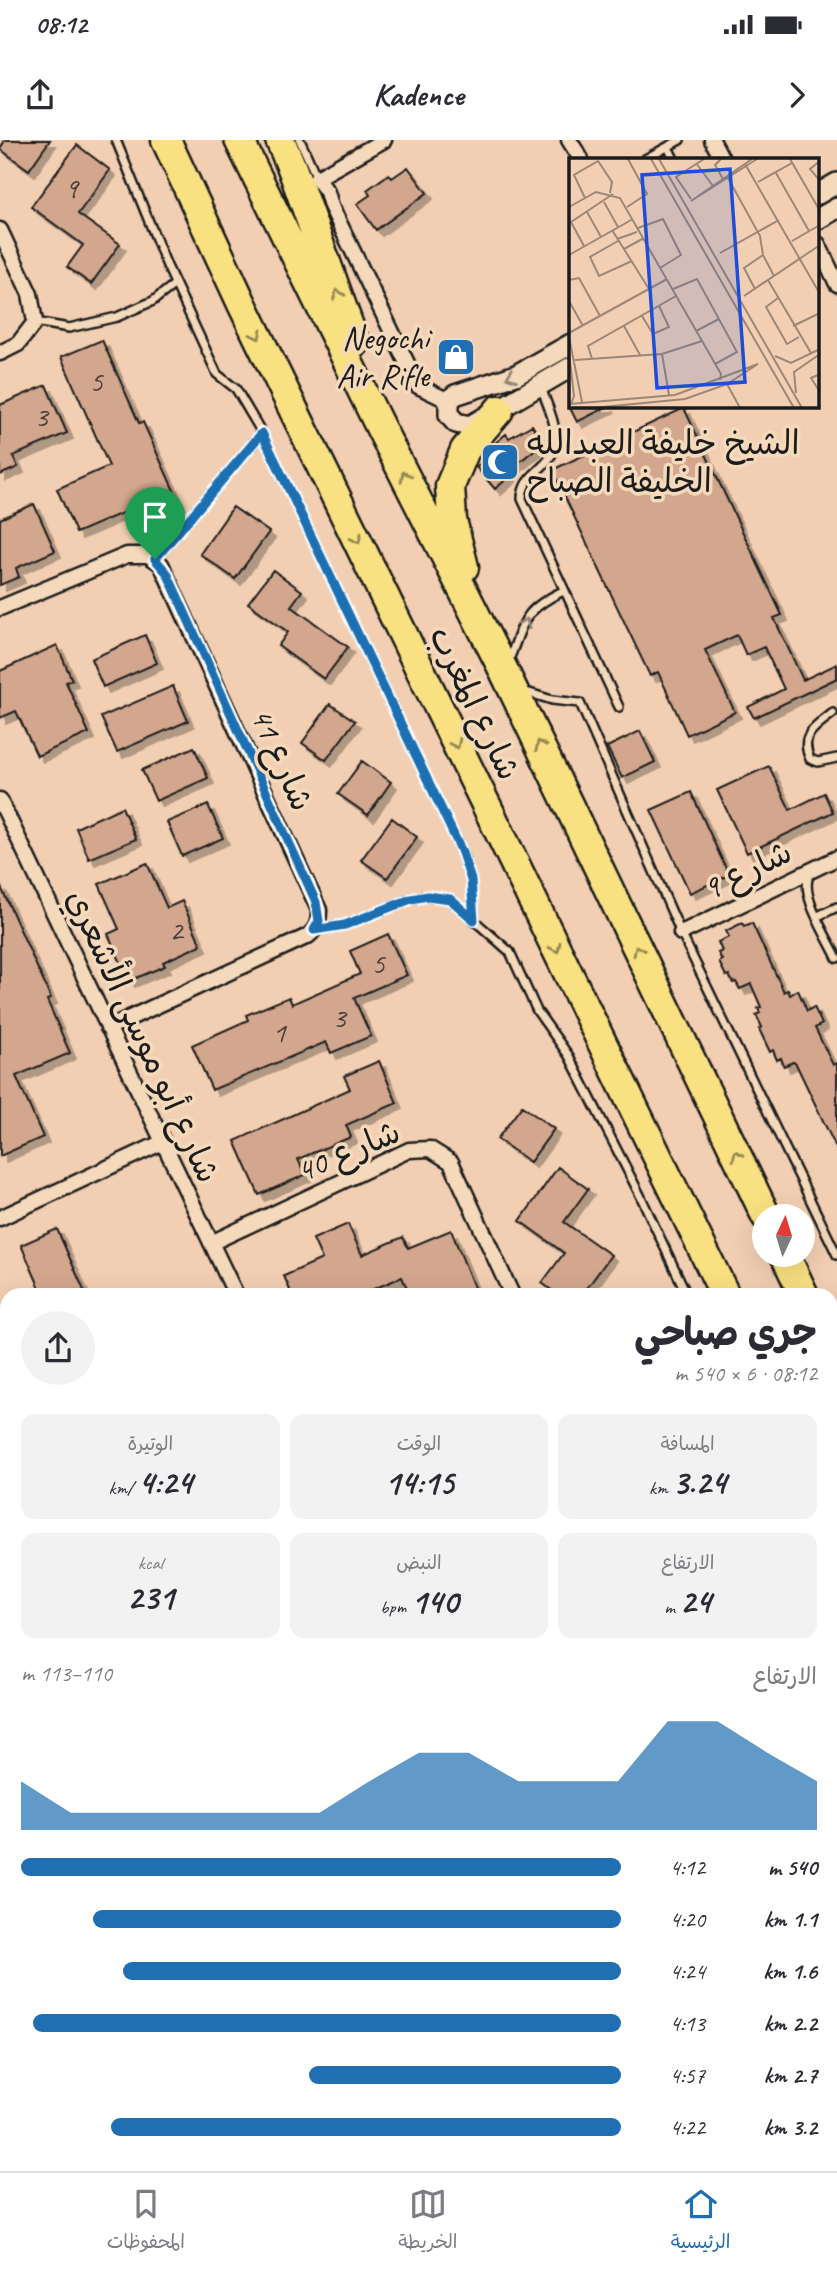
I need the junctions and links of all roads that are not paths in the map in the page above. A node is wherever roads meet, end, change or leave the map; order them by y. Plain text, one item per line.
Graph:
1 (116, 140) edge
2 (150, 140) edge
3 (166, 140) edge
4 (239, 140) edge
5 (280, 140) edge
6 (300, 140) edge
7 (384, 140) edge
8 (569, 140) edge
9 (680, 140) edge
10 (712, 140) edge
11 (668, 147) junction
12 (580, 158) edge
13 (647, 158) edge
14 (674, 158) edge
15 (721, 158) edge
16 (317, 178) junction
17 (837, 183) edge
18 (820, 193) edge
19 (837, 208) edge
20 (820, 218) edge
21 (0, 230) edge
22 (820, 248) edge
23 (175, 284) junction
24 (837, 284) edge
25 (243, 306) junction
26 (35, 322) junction
27 (569, 345) edge
28 (0, 353) edge
29 (569, 368) edge
30 (540, 386) junction
31 (449, 401) junction
32 (499, 410) junction
33 (381, 429) junction
34 (262, 433) junction
35 (155, 559) junction
36 (563, 591) junction
37 (0, 608) edge
38 (504, 671) junction
39 (619, 707) dead end
40 (835, 712) edge
41 (837, 722) edge
42 (837, 758) edge
43 (0, 800) edge
44 (837, 858) edge
45 (812, 870) junction
46 (837, 907) edge
47 (818, 916) junction
48 (474, 920) junction
49 (314, 930) junction
50 (681, 933) junction
51 (837, 958) edge
52 (108, 1028) junction
53 (163, 1142) junction
54 (760, 1204) edge
55 (0, 1218) edge
56 (211, 1243) junction
57 (837, 1255) edge
58 (791, 1267) edge
59 (233, 1288) edge
60 (509, 1288) edge
61 (684, 1288) edge
62 (722, 1288) edge
63 (801, 1288) edge

1 - 23 lane
2 - 25 highway
3 - 25 highway, شارع المغرب
4 - 33 highway, شارع المغرب
33 -> 5 highway
6 - 16 lane
7 - 16 street
8 - 12 street
9 - 11 lane
10 - 15 street
11 - 13 lane
11 - 14 lane
16 - 31 street
17 - 18 street
19 - 20 street
21 - 26 street
22 - 24 street
23 - 26 lane
23 - 34 lane
25 -> 62 highway, شارع المغرب
26 - 28 street
27 -> 31 street
29 - 30 street
30 - 32 street
30 - 36 lane
31 - 32 street
32 - 38 highway
38 -> 33 highway, شارع المغرب
34 - 35 lane
34 - 48 lane
35 - 37 street
35 - 49 street, شارع 41
38 -> 36 lane
36 - 39 lane
38 - 50 lane
54 -> 38 highway, شارع المغرب
40 - 41 lane
40 - 42 lane
43 - 52 street, شارع أبو موسى الأشعري
44 - 45 street, شارع 9
45 - 47 lane
45 - 50 street, شارع 9
46 - 47 lane
47 - 51 lane
48 - 49 lane
48 - 61 lane
49 - 52 street
50 - 57 lane
52 - 53 street, شارع أبو موسى الأشعري
53 - 55 street
53 - 56 street, شارع أبو موسى الأشعري
56 - 59 street, شارع أبو موسى الأشعري
56 - 60 street, شارع 40
58 - 63 highway

